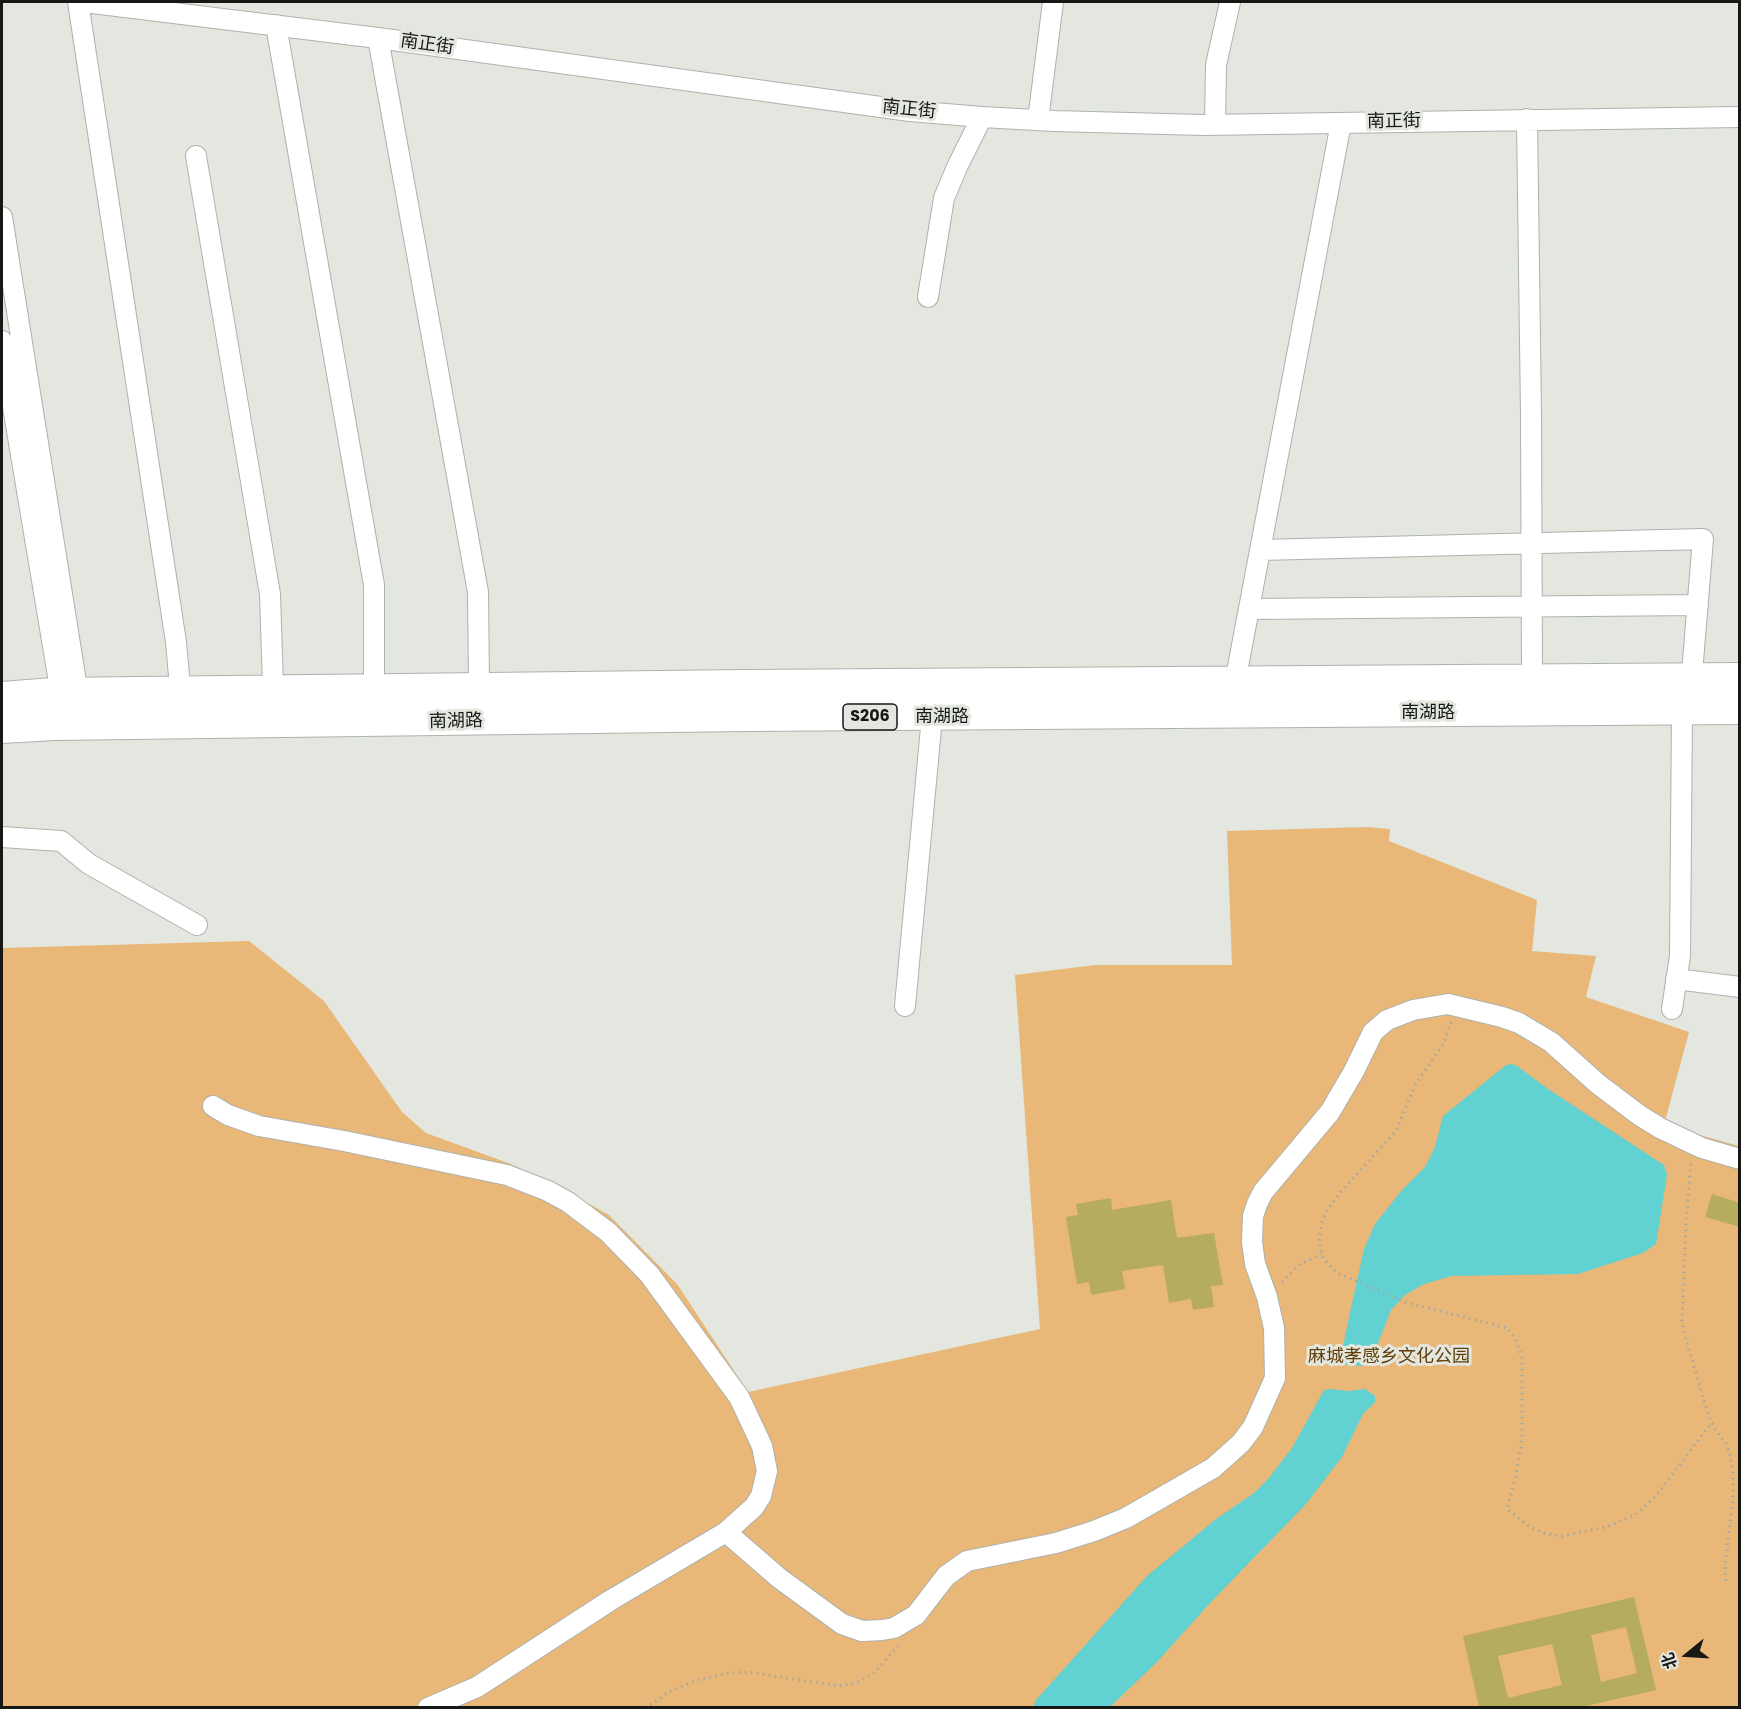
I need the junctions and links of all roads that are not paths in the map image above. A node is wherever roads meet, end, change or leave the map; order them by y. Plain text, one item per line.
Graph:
1 (78, 2) edge
2 (84, 2) edge
3 (1053, 2) edge
4 (1230, 2) edge
5 (276, 25) junction
6 (378, 38) junction
7 (982, 117) junction
8 (1740, 117) edge
9 (1527, 119) junction
10 (1038, 120) junction
11 (1341, 123) junction
12 (1215, 125) junction
13 (196, 156) dead end
14 (2, 217) edge
15 (928, 297) dead end
16 (2, 341) edge
17 (1532, 543) junction
18 (1260, 550) junction
19 (1698, 605) junction
20 (1532, 607) junction
21 (1249, 609) junction
22 (1692, 673) junction
23 (1740, 673) edge
24 (1532, 675) junction
25 (1236, 677) junction
26 (479, 683) junction
27 (374, 685) junction
28 (273, 686) junction
29 (180, 687) junction
30 (69, 688) junction
31 (1740, 691) edge
32 (2, 692) edge
33 (2, 709) edge
34 (1682, 711) junction
35 (1740, 711) edge
36 (932, 717) junction
37 (2, 730) edge
38 (2, 837) edge
39 (197, 925) dead end
40 (1676, 980) junction
41 (1740, 987) edge
42 (905, 1006) dead end
43 (1672, 1009) dead end
44 (213, 1106) dead end
45 (1740, 1159) edge
46 (726, 1532) junction
47 (428, 1707) edge

1 - 29 street
2 - 5 street, 南正街
3 - 10 street
4 - 12 street
5 - 6 street, 南正街
5 - 27 street
6 - 7 street, 南正街
6 - 26 street
7 - 10 street, 南正街
7 - 15 street
8 - 9 street, 南正街
9 - 11 street, 南正街
9 - 17 street
10 - 12 street, 南正街
11 - 12 street, 南正街
11 - 18 street
13 - 28 street
14 - 30 street
16 - 30 street
17 - 18 street
17 - 19 street
17 - 20 street
18 - 21 street
19 - 20 street
19 - 22 street
20 - 21 street
20 - 24 street
21 - 25 street
22 - 23 street
22 - 24 street
24 - 25 street
25 - 26 street
26 - 27 street
27 - 28 street
28 - 29 street
29 - 30 street
30 - 32 street
31 - 33 main road, 南湖路 / S206
34 - 35 main road, 南湖路 / S206
34 - 36 main road, 南湖路 / S206
34 - 40 street
36 - 37 main road, 南湖路 / S206
36 - 42 street
38 - 39 street
40 - 41 street
40 - 43 street
44 - 46 street
45 - 46 street
46 - 47 street

